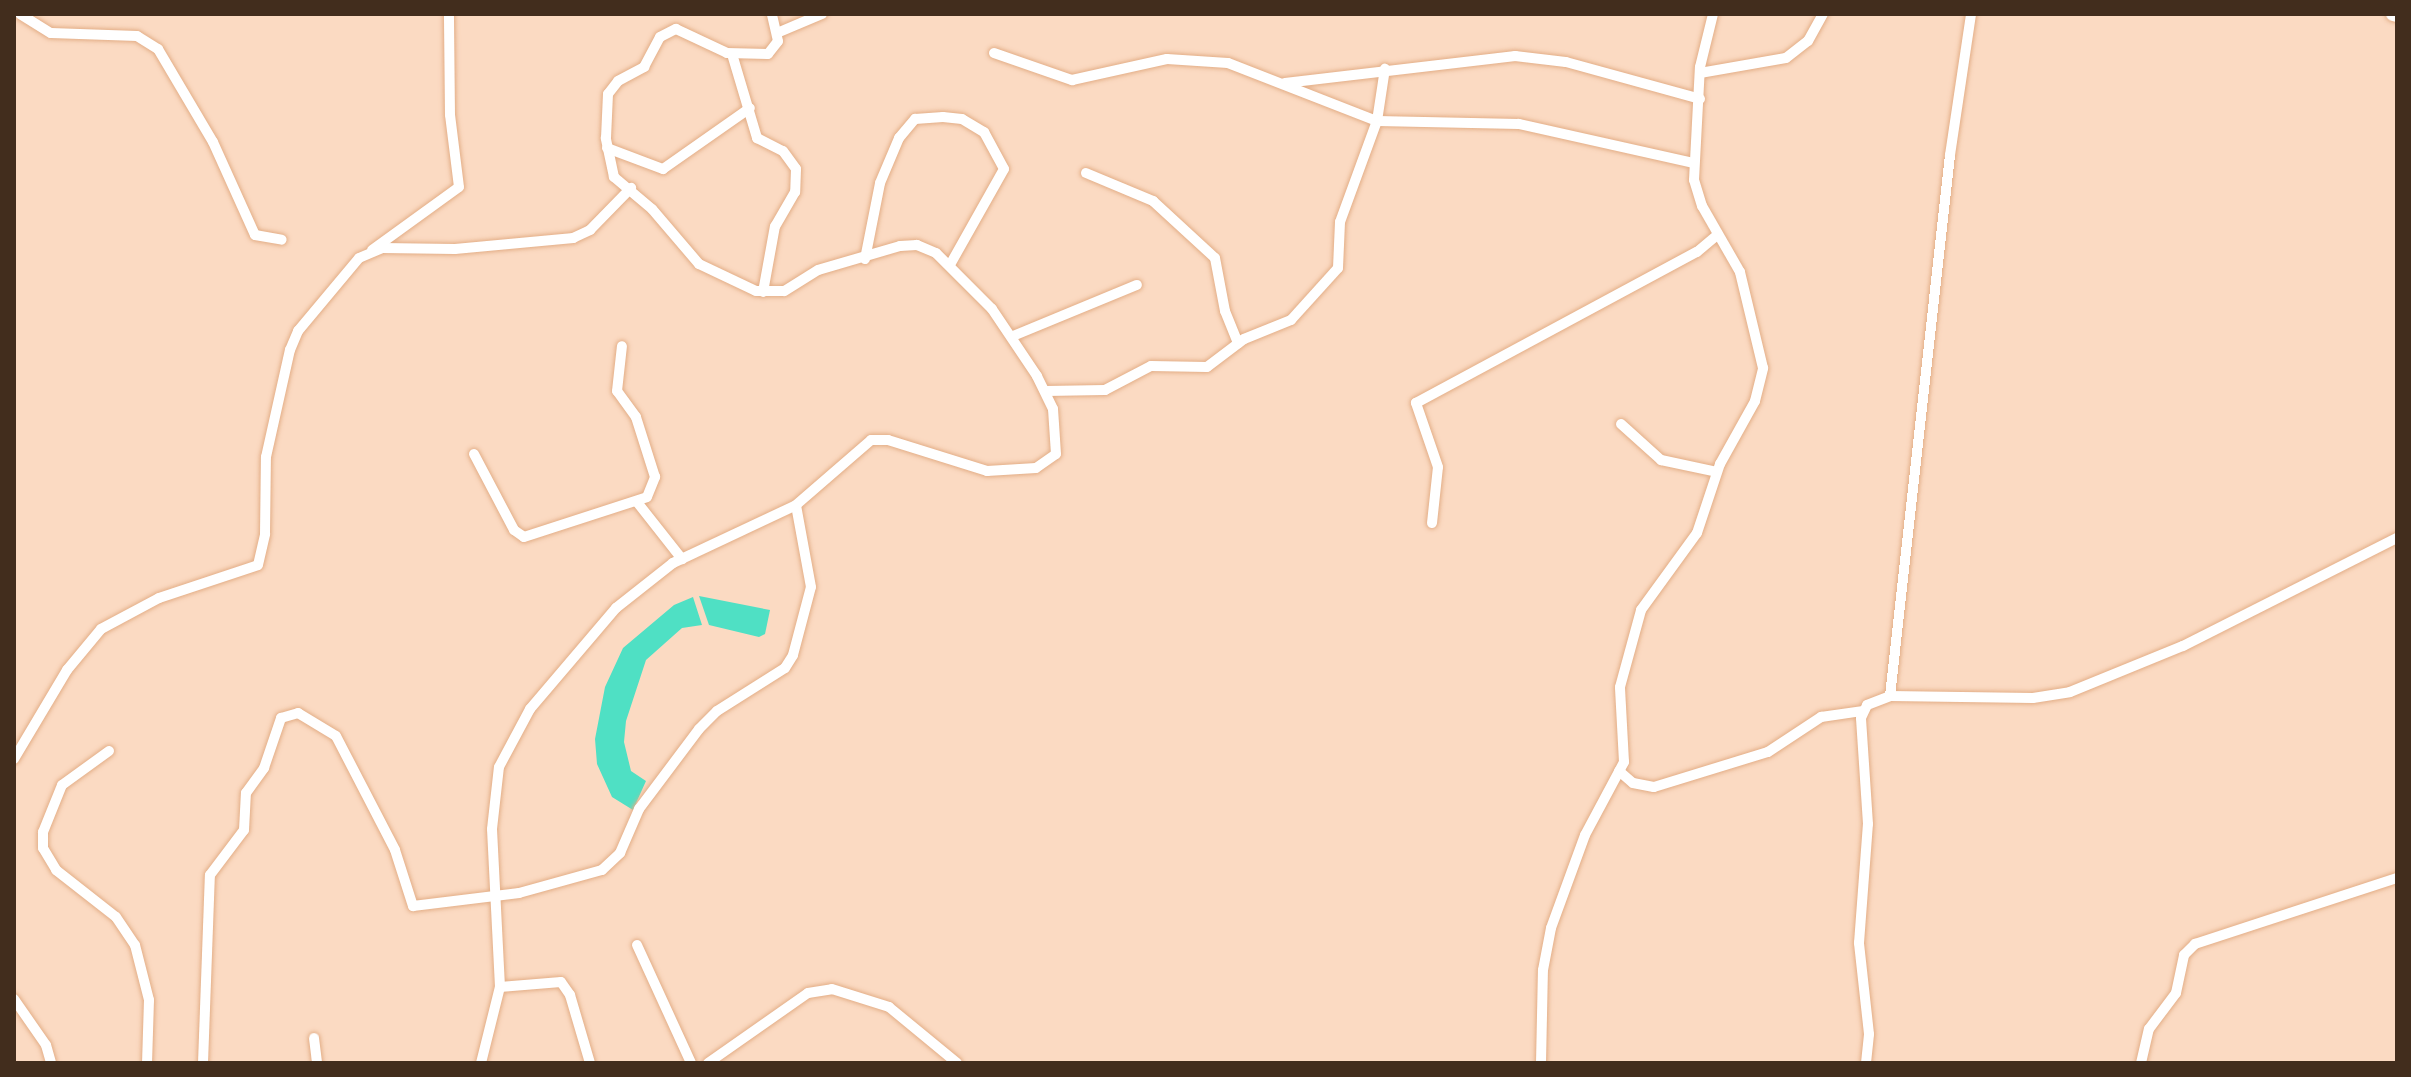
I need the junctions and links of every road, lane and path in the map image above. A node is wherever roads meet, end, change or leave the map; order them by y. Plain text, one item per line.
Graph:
1 (20, 14) edge
2 (449, 14) edge
3 (772, 14) edge
4 (822, 14) edge
5 (1713, 14) edge
6 (1823, 14) edge
7 (1971, 14) edge
8 (777, 33) junction
9 (994, 53) dead end
10 (732, 54) junction
11 (1385, 69) junction
12 (1700, 73) junction
13 (1285, 83) junction
14 (1700, 99) junction
15 (750, 108) junction
16 (1377, 121) junction
17 (607, 148) junction
18 (1694, 163) junction
19 (1086, 173) dead end
20 (631, 188) junction
21 (1717, 235) junction
22 (282, 240) dead end
23 (370, 251) junction
24 (865, 259) junction
25 (951, 263) junction
26 (1137, 285) dead end
27 (763, 292) junction
28 (1013, 336) junction
29 (1238, 344) junction
30 (622, 346) dead end
31 (1046, 391) junction
32 (1621, 424) dead end
33 (474, 454) dead end
34 (1717, 472) junction
35 (637, 502) junction
36 (796, 505) junction
37 (1432, 523) dead end
38 (2397, 538) edge
39 (682, 559) junction
40 (1890, 696) junction
41 (1862, 711) junction
42 (109, 751) dead end
43 (14, 759) edge
44 (1619, 771) junction
45 (2397, 878) edge
46 (495, 897) junction
47 (637, 945) dead end
48 (500, 987) junction
49 (14, 999) edge
50 (314, 1038) dead end
51 (51, 1063) edge
52 (147, 1063) edge
53 (203, 1063) edge
54 (317, 1063) edge
55 (481, 1063) edge
56 (590, 1063) edge
57 (691, 1063) edge
58 (708, 1063) edge
59 (957, 1063) edge
60 (1541, 1063) edge
61 (1866, 1063) edge
62 (2141, 1063) edge

1 - 22 street
2 - 23 street
3 - 8 street
4 - 8 street
5 - 12 street
6 - 12 street
7 - 40 street
8 - 10 street
9 - 13 street
10 - 15 street
10 - 17 street
11 - 13 street
11 - 14 street
11 - 16 street
12 - 14 street
13 - 16 street
14 - 18 street
15 - 17 street
15 - 27 street
16 - 18 street
16 - 29 street
17 - 20 street
18 - 21 street
19 - 29 street
20 - 23 street
20 - 27 street
21 - 34 street
21 - 37 street
23 - 43 street
24 - 25 street
24 - 25 street
24 - 27 street
25 - 28 street
26 - 28 street
28 - 31 street
29 - 31 street
30 - 35 street
31 - 36 street
32 - 34 street
33 - 35 street
34 - 44 street
35 - 39 street
36 - 39 street
36 - 46 street
38 - 40 street
39 - 46 street
40 - 41 street
41 - 44 street
41 - 61 street
42 - 52 street
44 - 60 street
45 - 62 street
46 - 48 street
46 - 53 street
47 - 57 street
48 - 55 street
48 - 56 street
49 - 51 street
50 - 54 street
58 - 59 street

